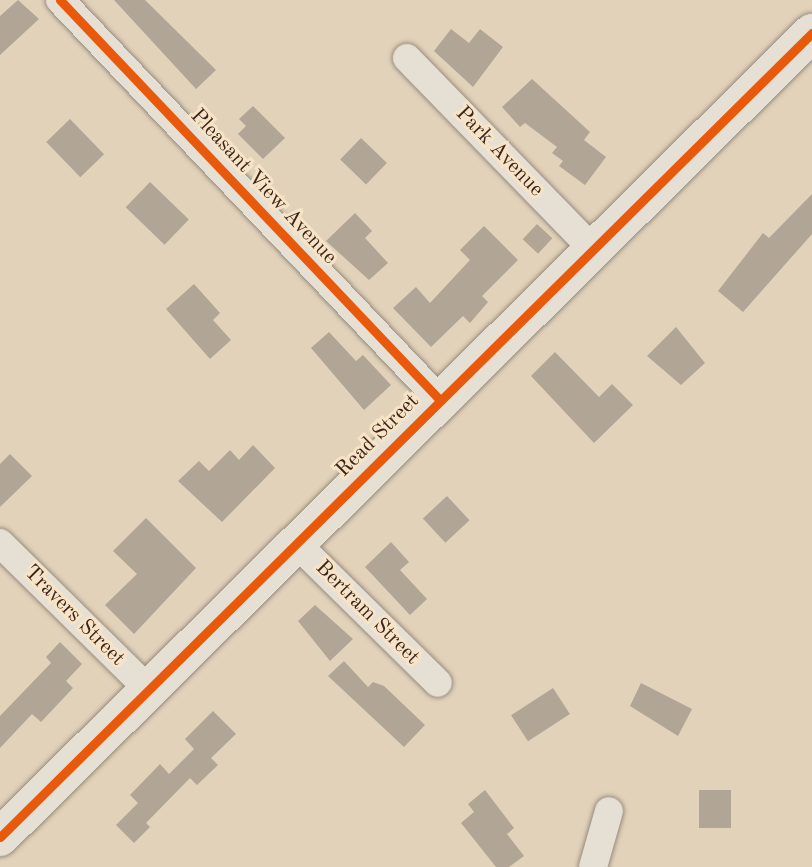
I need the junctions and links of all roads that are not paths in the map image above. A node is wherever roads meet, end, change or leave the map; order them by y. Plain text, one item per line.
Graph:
1 (60, 0) edge
2 (812, 33) edge
3 (407, 58) dead end
4 (591, 247) junction
5 (439, 399) junction
6 (0, 542) edge
7 (296, 543) junction
8 (438, 683) dead end
9 (148, 689) junction
10 (609, 811) dead end
11 (0, 837) edge
12 (593, 867) edge

1 - 5 street, Pleasant View Avenue
2 - 4 main road, Read Street
3 - 4 street, Park Avenue
4 - 5 main road, Read Street
5 - 7 main road, Read Street
6 - 9 street, Travers Street
7 - 8 street, Bertram Street
7 - 9 main road, Read Street
9 - 11 main road, Read Street
10 - 12 street

